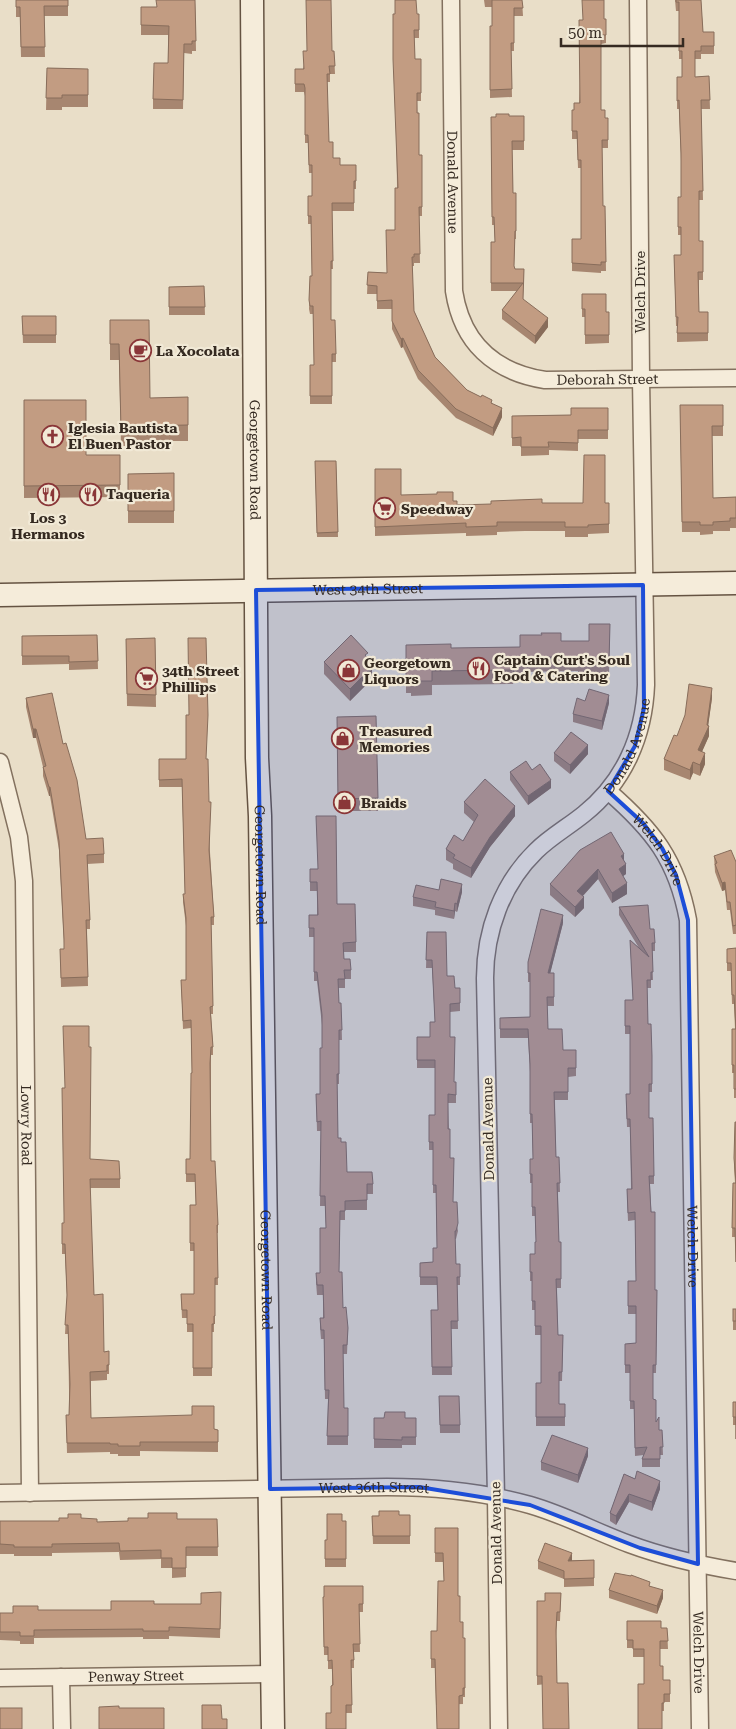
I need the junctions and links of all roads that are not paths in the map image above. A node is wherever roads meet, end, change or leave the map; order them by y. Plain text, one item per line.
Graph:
1 (252, 0) edge
2 (451, 0) edge
3 (638, 0) edge
4 (487, 355) joint
5 (736, 378) edge
6 (641, 379) junction
7 (736, 583) edge
8 (643, 585) junction
9 (256, 590) junction
10 (0, 595) edge
11 (0, 762) edge
12 (3, 784) edge
13 (608, 791) junction
14 (270, 1489) junction
15 (0, 1493) edge
16 (30, 1493) junction
17 (496, 1496) junction
18 (698, 1564) junction
19 (736, 1571) edge
20 (272, 1674) junction
21 (0, 1678) edge
22 (61, 1678) junction
23 (62, 1729) edge
24 (273, 1729) edge
25 (499, 1729) edge
26 (700, 1729) edge

1 - 9 main road, Georgetown Road
2 - 4 street, Donald Avenue
3 - 6 street, Welch Drive
4 - 6 street, Deborah Street
5 - 6 street, Deborah Street
6 - 8 street, Welch Drive
7 - 8 main road, West 34th Street
8 - 9 main road, West 34th Street
8 - 13 street, Donald Avenue
9 - 10 main road, West 34th Street
9 - 14 main road, Georgetown Road
11 - 12 street, Lowry Road
12 - 16 street, Lowry Road
13 - 17 street, Donald Avenue
13 - 18 street, Welch Drive
14 - 16 street, West 36th Street
14 - 17 street, West 36th Street
14 - 20 main road, Georgetown Road
15 - 16 street, West 36th Street
17 - 18 street, West 36th Street
17 - 25 street, Donald Avenue
18 - 19 street, West 36th Street
18 - 26 street, Welch Drive
20 - 22 street, Penway Street
20 - 24 main road, Georgetown Road
21 - 22 street, Penway Street
22 - 23 street

